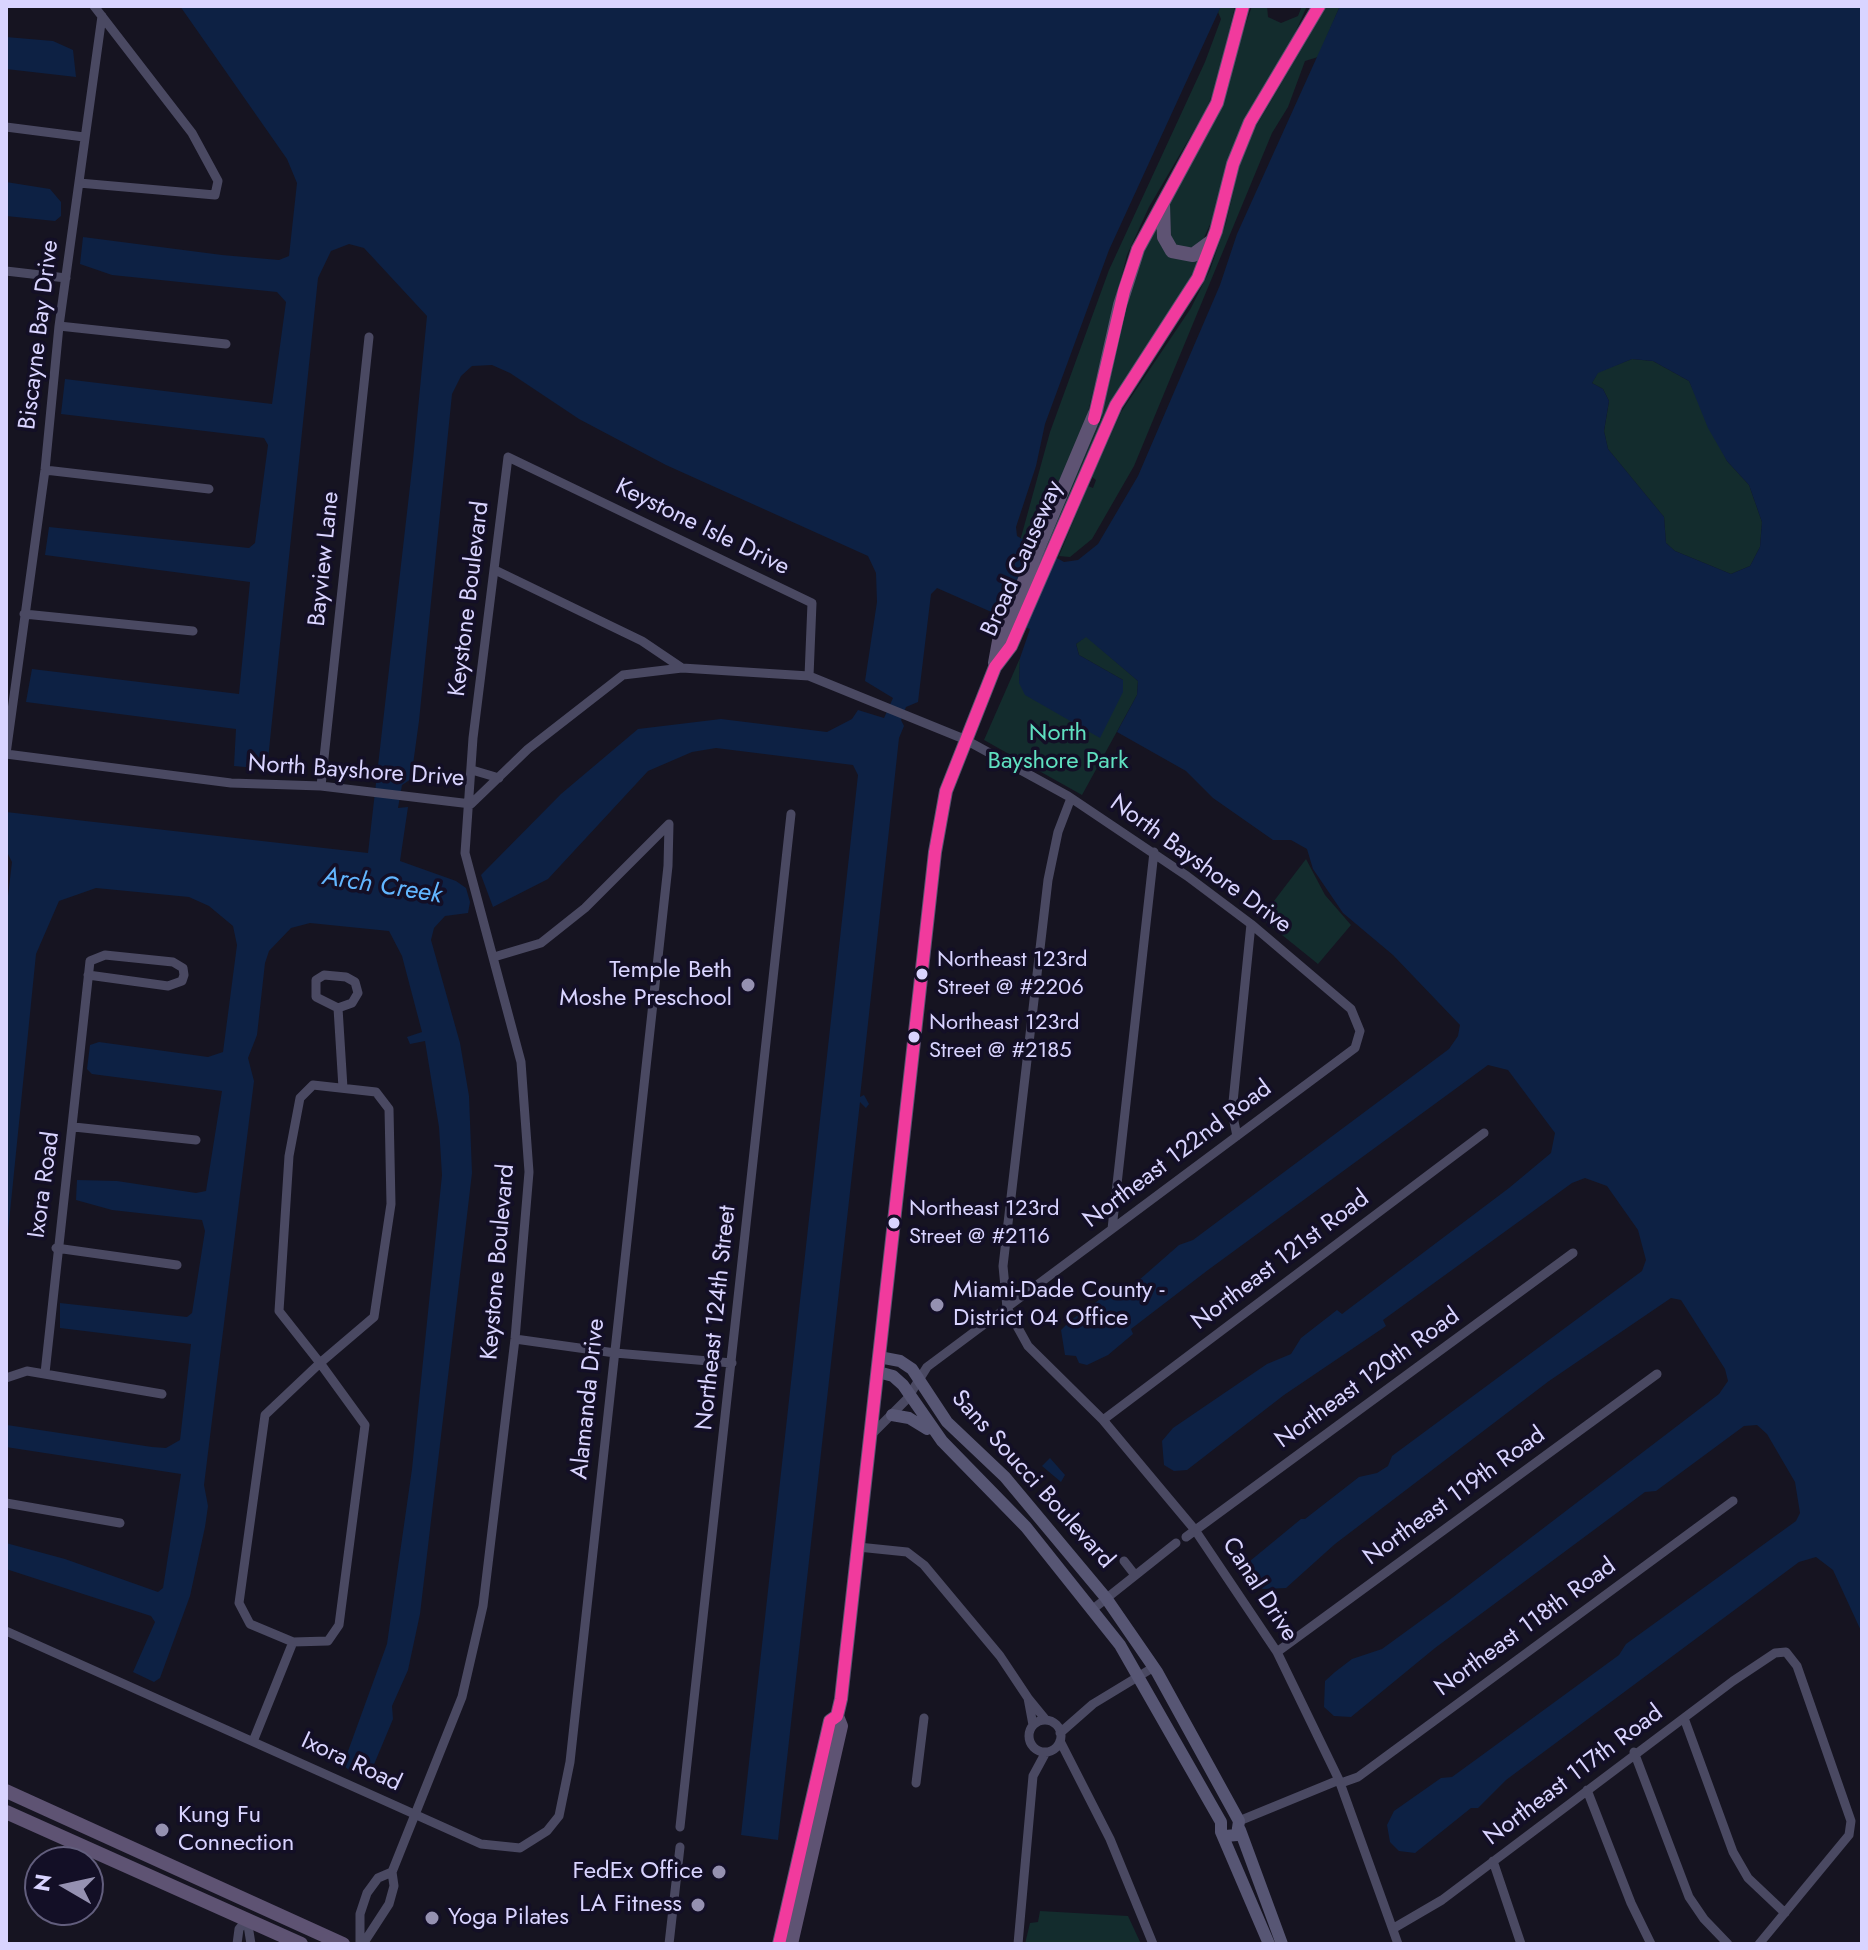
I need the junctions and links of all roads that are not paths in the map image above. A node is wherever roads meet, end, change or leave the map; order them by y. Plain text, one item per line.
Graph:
1 (94, 6) edge
2 (1243, 6) edge
3 (1319, 6) edge
4 (102, 16) junction
5 (119, 39) junction
6 (95, 47) junction
7 (6, 127) edge
8 (84, 137) junction
9 (79, 183) junction
10 (1164, 196) junction
11 (1214, 239) junction
12 (6, 271) edge
13 (66, 278) junction
14 (59, 326) junction
15 (369, 337) dead end
16 (226, 344) dead end
17 (508, 457) joint
18 (45, 470) junction
19 (209, 489) dead end
20 (1048, 542) junction
21 (495, 570) junction
22 (24, 614) junction
23 (193, 631) dead end
24 (682, 668) junction
25 (809, 676) junction
26 (964, 739) junction
27 (6, 754) edge
28 (472, 770) junction
29 (499, 778) junction
30 (321, 786) junction
31 (1071, 798) junction
32 (471, 804) junction
33 (791, 814) dead end
34 (1154, 852) junction
35 (1251, 924) junction
36 (494, 957) junction
37 (88, 975) junction
38 (338, 1008) junction
39 (1360, 1031) joint
40 (343, 1088) junction
41 (74, 1127) junction
42 (1484, 1133) dead end
43 (1237, 1136) junction
44 (196, 1140) dead end
45 (1112, 1229) junction
46 (56, 1248) junction
47 (1573, 1253) dead end
48 (177, 1265) dead end
49 (1007, 1308) junction
50 (515, 1339) junction
51 (615, 1353) junction
52 (320, 1363) junction
53 (732, 1363) junction
54 (879, 1364) junction
55 (45, 1373) junction
56 (1657, 1374) dead end
57 (6, 1378) edge
58 (919, 1380) junction
59 (162, 1394) dead end
60 (910, 1396) junction
61 (892, 1415) junction
62 (1103, 1420) junction
63 (871, 1435) junction
64 (942, 1441) junction
65 (1733, 1501) dead end
66 (6, 1503) edge
67 (120, 1523) dead end
68 (1195, 1530) junction
69 (1186, 1537) dead end
70 (1176, 1543) dead end
71 (858, 1547) junction
72 (1124, 1561) dead end
73 (1135, 1575) junction
74 (1106, 1598) junction
75 (1093, 1609) junction
76 (6, 1631) edge
77 (293, 1642) junction
78 (1277, 1652) junction
79 (1154, 1667) junction
80 (1139, 1677) junction
81 (1028, 1698) junction
82 (1081, 1713) junction
83 (924, 1718) dead end
84 (1684, 1718) junction
85 (1049, 1721) junction
86 (1033, 1725) junction
87 (1060, 1737) junction
88 (254, 1739) junction
89 (1030, 1743) junction
90 (1048, 1752) junction
91 (1634, 1752) junction
92 (1072, 1766) junction
93 (1033, 1776) junction
94 (1340, 1781) junction
95 (916, 1783) dead end
96 (1587, 1790) junction
97 (6, 1791) edge
98 (6, 1812) edge
99 (415, 1816) junction
100 (1233, 1822) junction
101 (680, 1827) dead end
102 (680, 1847) dead end
103 (804, 1852) junction
104 (1493, 1861) junction
105 (392, 1872) junction
106 (244, 1898) junction
107 (207, 1902) junction
108 (1785, 1913) junction
109 (247, 1919) junction
110 (287, 1919) junction
111 (1394, 1928) junction
112 (237, 1944) edge
113 (251, 1944) edge
114 (301, 1944) edge
115 (343, 1944) edge
116 (362, 1944) edge
117 (669, 1944) edge
118 (779, 1944) edge
119 (791, 1944) edge
120 (1018, 1944) edge
121 (1153, 1944) edge
122 (1269, 1944) edge
123 (1282, 1944) edge
124 (1398, 1944) edge
125 (1521, 1944) edge
126 (1651, 1944) edge
127 (1728, 1944) edge
128 (1759, 1944) edge

1 - 4 street
2 - 10 main road, Broad Causeway
3 - 11 main road, Broad Causeway
4 - 5 street
4 - 6 street, Biscayne Bay Drive
5 - 6 street
5 - 9 street
6 - 8 street, Biscayne Bay Drive
7 - 8 street
8 - 9 street, Biscayne Bay Drive
9 - 13 street, Biscayne Bay Drive
10 - 11 main road
10 - 20 main road, Broad Causeway
11 - 20 main road, Broad Causeway
12 - 13 street
13 - 14 street, Biscayne Bay Drive
14 - 16 street
14 - 18 street, Biscayne Bay Drive
15 - 30 street, Bayview Lane
17 - 21 street, Keystone Boulevard
17 - 25 street, Keystone Isle Drive
18 - 19 street
18 - 22 street, Biscayne Bay Drive
20 - 26 main road, Broad Causeway
21 - 24 street
21 - 28 street, Keystone Boulevard
22 - 23 street
22 - 27 street, Biscayne Bay Drive
24 - 25 street, North Bayshore Drive
24 - 29 street, North Bayshore Drive
25 - 26 street, North Bayshore Drive
26 - 31 street, North Bayshore Drive
26 - 54 main road, Broad Causeway
27 - 30 street, North Bayshore Drive
28 - 29 street
28 - 32 street, Keystone Boulevard
29 - 32 street, North Bayshore Drive
30 - 32 street, North Bayshore Drive
31 - 34 street, North Bayshore Drive
31 - 49 street
32 - 36 street, Keystone Boulevard
33 - 53 street, Northeast 124th Street
34 - 35 street, North Bayshore Drive
34 - 45 street
35 - 39 street, North Bayshore Drive
35 - 43 street
36 - 50 street, Keystone Boulevard
36 - 51 street, Alamanda Drive
37 - 37 street, Ixora Road
37 - 41 street, Ixora Road
38 - 38 street
38 - 40 street
39 - 43 street, Northeast 122nd Road
40 - 52 street
40 - 52 street
41 - 44 street
41 - 46 street, Ixora Road
42 - 62 street, Northeast 121st Road
43 - 45 street, Northeast 122nd Road
45 - 49 street, Northeast 122nd Road
46 - 48 street
46 - 55 street, Ixora Road
47 - 68 street, Northeast 120th Road
49 - 58 street, Northeast 122nd Road
49 - 62 street, Canal Drive
50 - 51 street
50 - 99 street, Keystone Boulevard
51 - 53 street
51 - 99 street, Alamanda Drive
52 - 77 street
52 - 77 street
53 - 101 street, Northeast 124th Street
54 - 58 street, Sans Soucci Boulevard
54 - 60 street, Sans Soucci Boulevard
54 - 63 main road, Broad Causeway
55 - 57 street
55 - 59 street
56 - 78 street, Northeast 119th Road
58 - 60 street, Northeast 122nd Road
58 - 74 street, Sans Soucci Boulevard
60 - 61 street, Northeast 122nd Road
60 - 64 street, Sans Soucci Boulevard
61 - 63 street, Northeast 122nd Road
61 - 64 street
62 - 68 street, Canal Drive
63 - 71 main road, Broad Causeway
64 - 75 street, Sans Soucci Boulevard
65 - 94 street, Northeast 118th Road
66 - 67 street
68 - 69 street, Northeast 120th Road
68 - 78 street, Canal Drive
70 - 73 street
71 - 81 street
71 - 103 main road, Broad Causeway
72 - 73 street
73 - 74 street
74 - 75 street
74 - 79 street, Sans Soucci Boulevard
75 - 80 street, Sans Soucci Boulevard
76 - 88 street, Ixora Road
77 - 88 street
78 - 94 street, Canal Drive
79 - 80 street
79 - 100 street, Sans Soucci Boulevard
80 - 82 street
80 - 100 street, Sans Soucci Boulevard
81 - 85 street
81 - 86 street
82 - 85 street
82 - 87 street
83 - 95 street
84 - 91 street, Northeast 117th Road
84 - 108 street
84 - 108 street, Northeast 117th Road
85 - 86 street
85 - 87 street
86 - 89 street
87 - 90 street
87 - 92 street
88 - 99 street, Ixora Road
89 - 90 street
89 - 93 street
90 - 92 street
90 - 93 street
91 - 96 street, Northeast 117th Road
91 - 127 street
92 - 121 street
93 - 120 street
94 - 100 street, Northeast 118th Road
94 - 111 street, Canal Drive
96 - 104 street, Northeast 117th Road
96 - 126 street
97 - 106 main road
98 - 107 main road
99 - 105 street, Keystone Boulevard
100 - 122 street
100 - 123 street
102 - 117 street
103 - 118 main road
103 - 119 main road
104 - 111 street, Northeast 117th Road
104 - 125 street
105 - 116 street, Keystone Boulevard
105 - 116 street, Keystone Boulevard
106 - 107 main road
106 - 110 main road
107 - 109 main road
108 - 128 street
109 - 110 main road
109 - 112 street
109 - 113 street
109 - 114 main road
110 - 115 main road
111 - 124 street, Canal Drive

